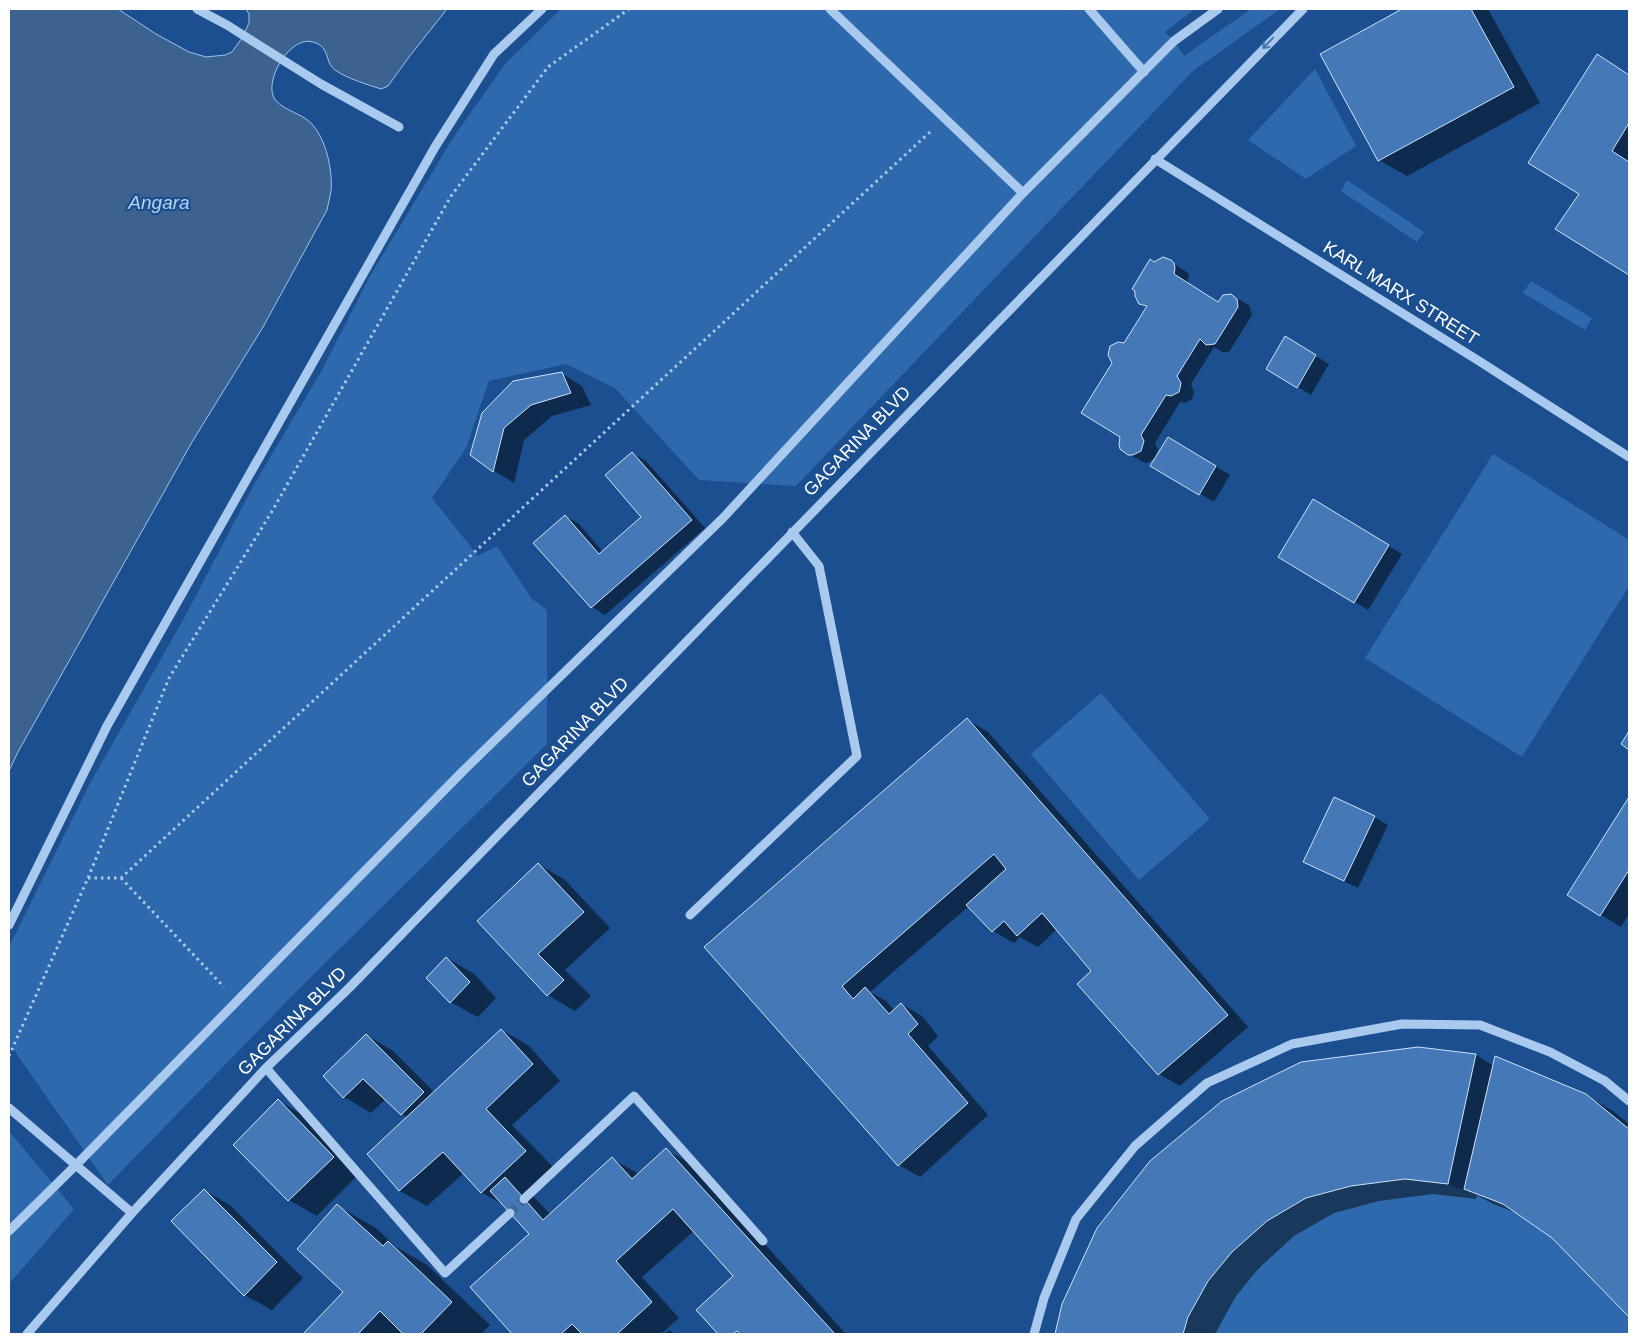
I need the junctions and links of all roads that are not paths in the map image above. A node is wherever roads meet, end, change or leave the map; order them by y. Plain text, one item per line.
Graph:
1 (197, 9) edge
2 (542, 9) edge
3 (830, 9) edge
4 (1089, 9) edge
5 (1218, 9) edge
6 (1303, 9) edge
7 (1144, 72) junction
8 (399, 127) dead end
9 (1155, 159) junction
10 (1023, 193) junction
11 (1629, 457) edge
12 (792, 532) junction
13 (690, 915) dead end
14 (9, 925) edge
15 (266, 1068) junction
16 (1629, 1100) edge
17 (9, 1108) edge
18 (75, 1166) junction
19 (524, 1199) tunnel mouth
20 (132, 1213) junction
21 (510, 1213) tunnel mouth
22 (9, 1231) edge
23 (763, 1241) dead end
24 (27, 1334) edge
25 (1034, 1334) edge

1 - 8 street
2 - 14 street
3 - 10 street
4 - 7 street
5 - 7 street
6 -> 9 street, GAGARINA BLVD
7 - 10 street
9 - 11 street, KARL MARX STREET
9 - 12 street, GAGARINA BLVD
10 - 18 street
12 - 13 street
12 - 15 street, GAGARINA BLVD
15 - 20 street, GAGARINA BLVD
15 - 21 street
16 - 25 street
17 - 18 street
18 - 20 street
18 - 22 street
19 - 23 street
20 - 24 street, GAGARINA BLVD

